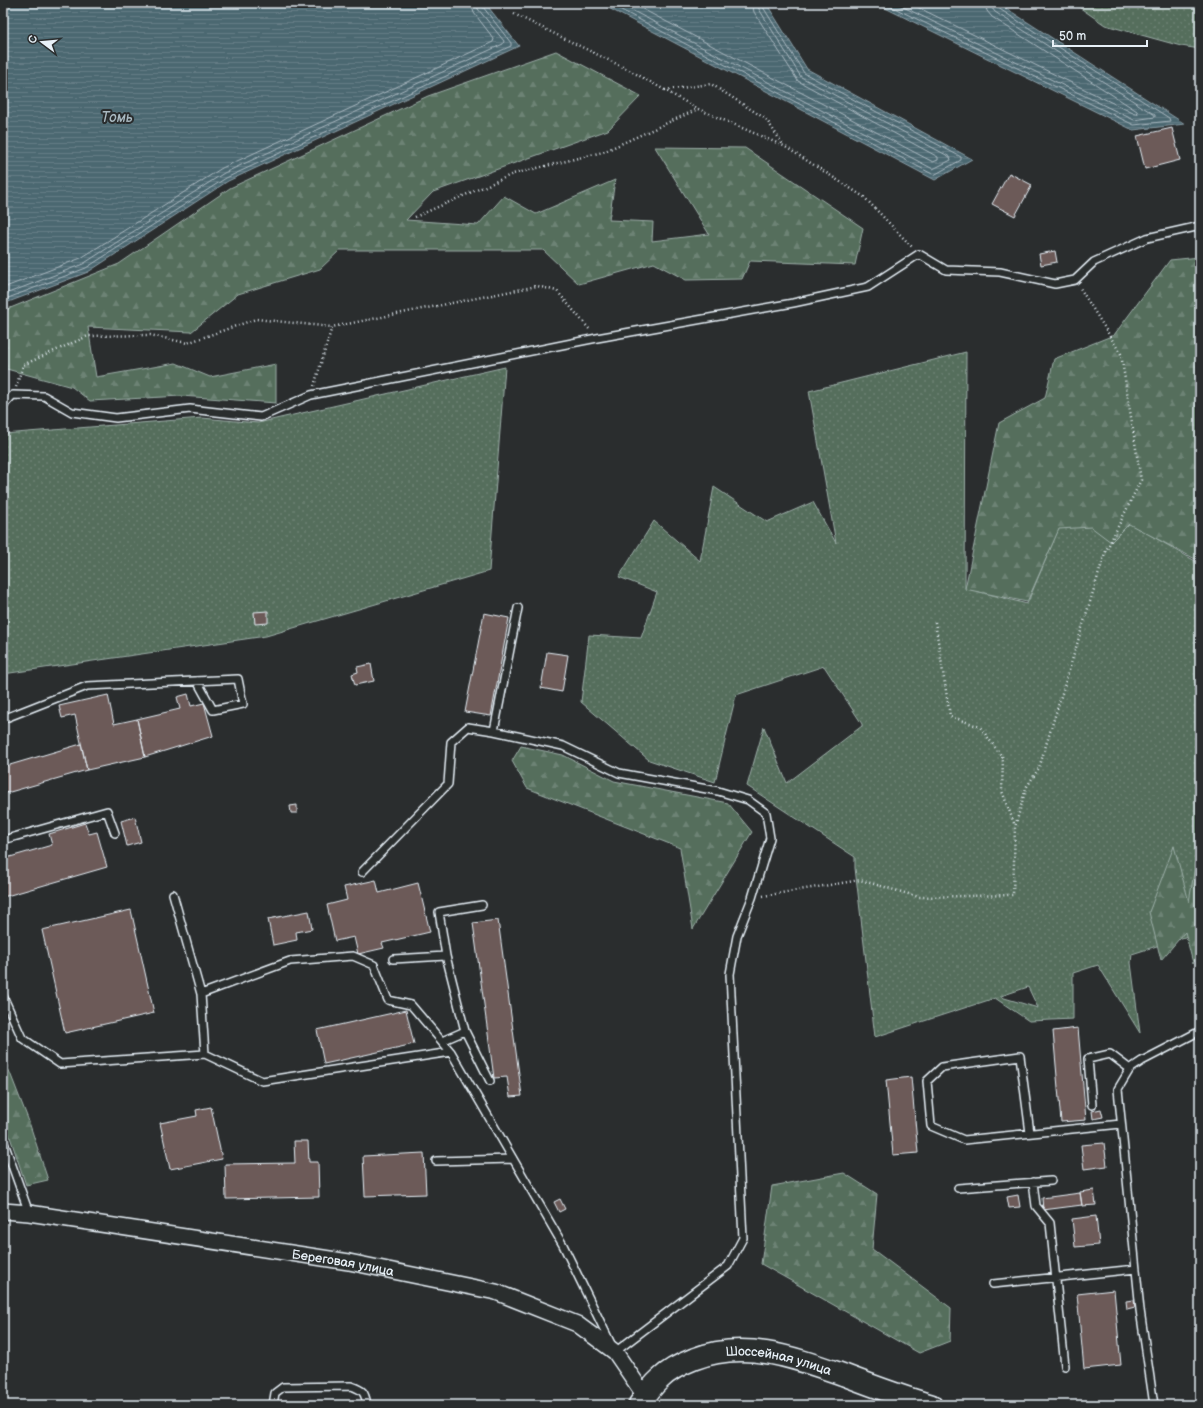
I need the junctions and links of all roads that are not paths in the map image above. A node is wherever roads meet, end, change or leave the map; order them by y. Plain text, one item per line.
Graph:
1 (1200, 226) edge
2 (3, 406) edge
3 (518, 608) dead end
4 (197, 681) junction
5 (3, 719) edge
6 (494, 731) junction
7 (115, 833) dead end
8 (3, 840) edge
9 (362, 872) dead end
10 (173, 894) dead end
11 (482, 905) dead end
12 (446, 956) junction
13 (393, 959) dead end
14 (201, 994) junction
15 (3, 996) edge
16 (465, 1031) junction
17 (1200, 1032) edge
18 (442, 1041) junction
19 (451, 1052) junction
20 (205, 1054) junction
21 (1130, 1069) junction
22 (490, 1081) dead end
23 (1092, 1105) dead end
24 (1122, 1124) junction
25 (1030, 1133) junction
26 (3, 1140) edge
27 (513, 1158) junction
28 (436, 1160) dead end
29 (1050, 1181) dead end
30 (1032, 1182) junction
31 (958, 1188) dead end
32 (3, 1211) edge
33 (29, 1213) junction
34 (1136, 1269) junction
35 (1056, 1278) junction
36 (993, 1284) dead end
37 (615, 1352) junction
38 (1065, 1366) dead end
39 (642, 1401) edge
40 (273, 1405) edge
41 (367, 1405) edge
42 (931, 1405) edge
43 (1154, 1405) edge

1 - 2 lane
3 - 6 lane
4 - 4 lane
4 - 5 lane
6 - 9 lane
6 - 37 lane
7 - 8 lane
10 - 14 lane
11 - 12 lane
12 - 13 lane
12 - 16 lane
14 - 18 lane
14 - 20 lane
15 - 20 lane
16 - 18 lane
16 - 22 lane
17 - 21 lane
18 - 19 lane
19 - 20 lane
19 - 27 lane
21 - 23 lane
21 - 24 lane
24 - 25 lane
24 - 34 lane
25 - 25 lane
26 - 33 lane
27 - 28 lane
27 - 37 lane
29 - 30 lane
30 - 31 lane
30 - 35 lane
32 - 33 street, Береговая улица
33 - 37 street, Береговая улица
34 - 35 lane
34 - 43 lane
35 - 36 lane
35 - 38 lane
37 - 39 street, Береговая улица
39 - 42 main road, Шоссейная улица
40 - 41 lane

